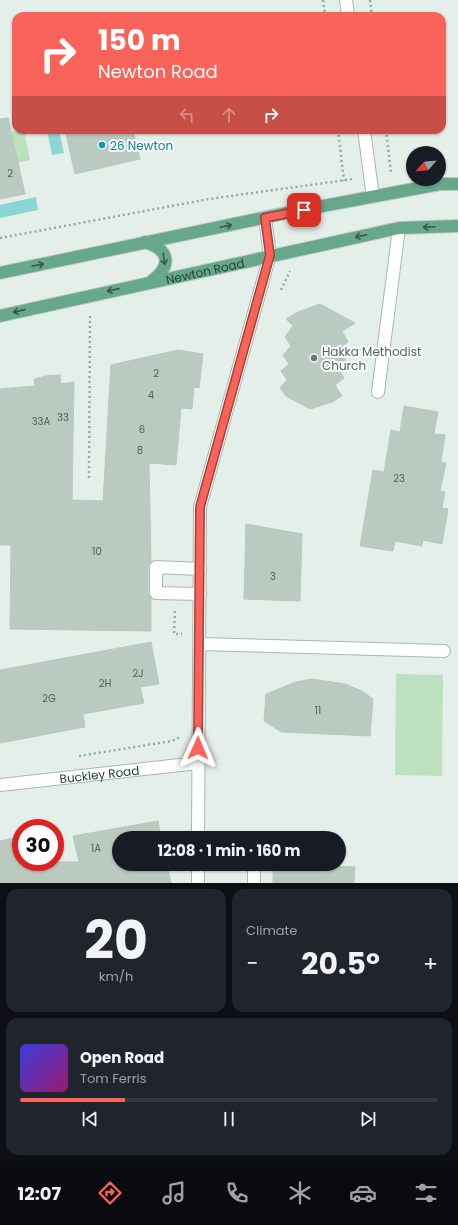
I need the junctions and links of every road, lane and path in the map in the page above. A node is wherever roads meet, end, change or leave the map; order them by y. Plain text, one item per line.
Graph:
1 (323, 0) edge
2 (346, 0) edge
3 (370, 0) edge
4 (325, 12) edge
5 (348, 12) edge
6 (372, 12) edge
7 (338, 134) edge
8 (365, 134) edge
9 (386, 134) edge
10 (398, 172) dead end
11 (391, 173) junction
12 (370, 175) junction
13 (344, 181) junction
14 (458, 184) edge
15 (372, 197) junction
16 (265, 218) junction
17 (458, 226) edge
18 (399, 228) junction
19 (0, 238) edge
20 (144, 242) junction
21 (295, 250) junction
22 (270, 255) junction
23 (0, 273) edge
24 (151, 281) junction
25 (89, 295) junction
26 (278, 296) dead end
27 (0, 316) edge
28 (378, 392) dead end
29 (89, 478) dead end
30 (200, 569) junction
31 (200, 594) junction
32 (168, 611) dead end
33 (182, 634) dead end
34 (200, 644) junction
35 (444, 651) dead end
36 (198, 763) junction
37 (0, 785) edge
38 (198, 831) edge
39 (198, 871) edge
40 (254, 871) edge
41 (198, 883) edge
42 (254, 883) edge

1 - 4 path
2 - 5 street
3 - 6 path
7 - 13 path
8 - 12 street
9 - 11 path
10 - 11 path
11 - 12 path
12 - 13 path
12 - 15 street
13 - 19 path
14 - 15 main road
15 - 16 main road
20 -> 16 main road
16 - 22 street
17 -> 18 main road, Newton Road
18 -> 21 main road, Newton Road
18 - 28 street
23 -> 20 main road
20 -> 24 main road
21 - 22 main road, Newton Road
21 - 26 path
22 - 24 main road, Newton Road
22 - 30 street
24 -> 25 main road, Newton Road
25 -> 27 main road, Newton Road
25 - 29 path
30 - 31 street
30 - 31 street
31 - 34 street
32 - 33 path
34 - 35 street
34 - 36 street
36 - 37 street, Buckley Road
36 - 38 street
39 - 41 street
40 - 42 street

